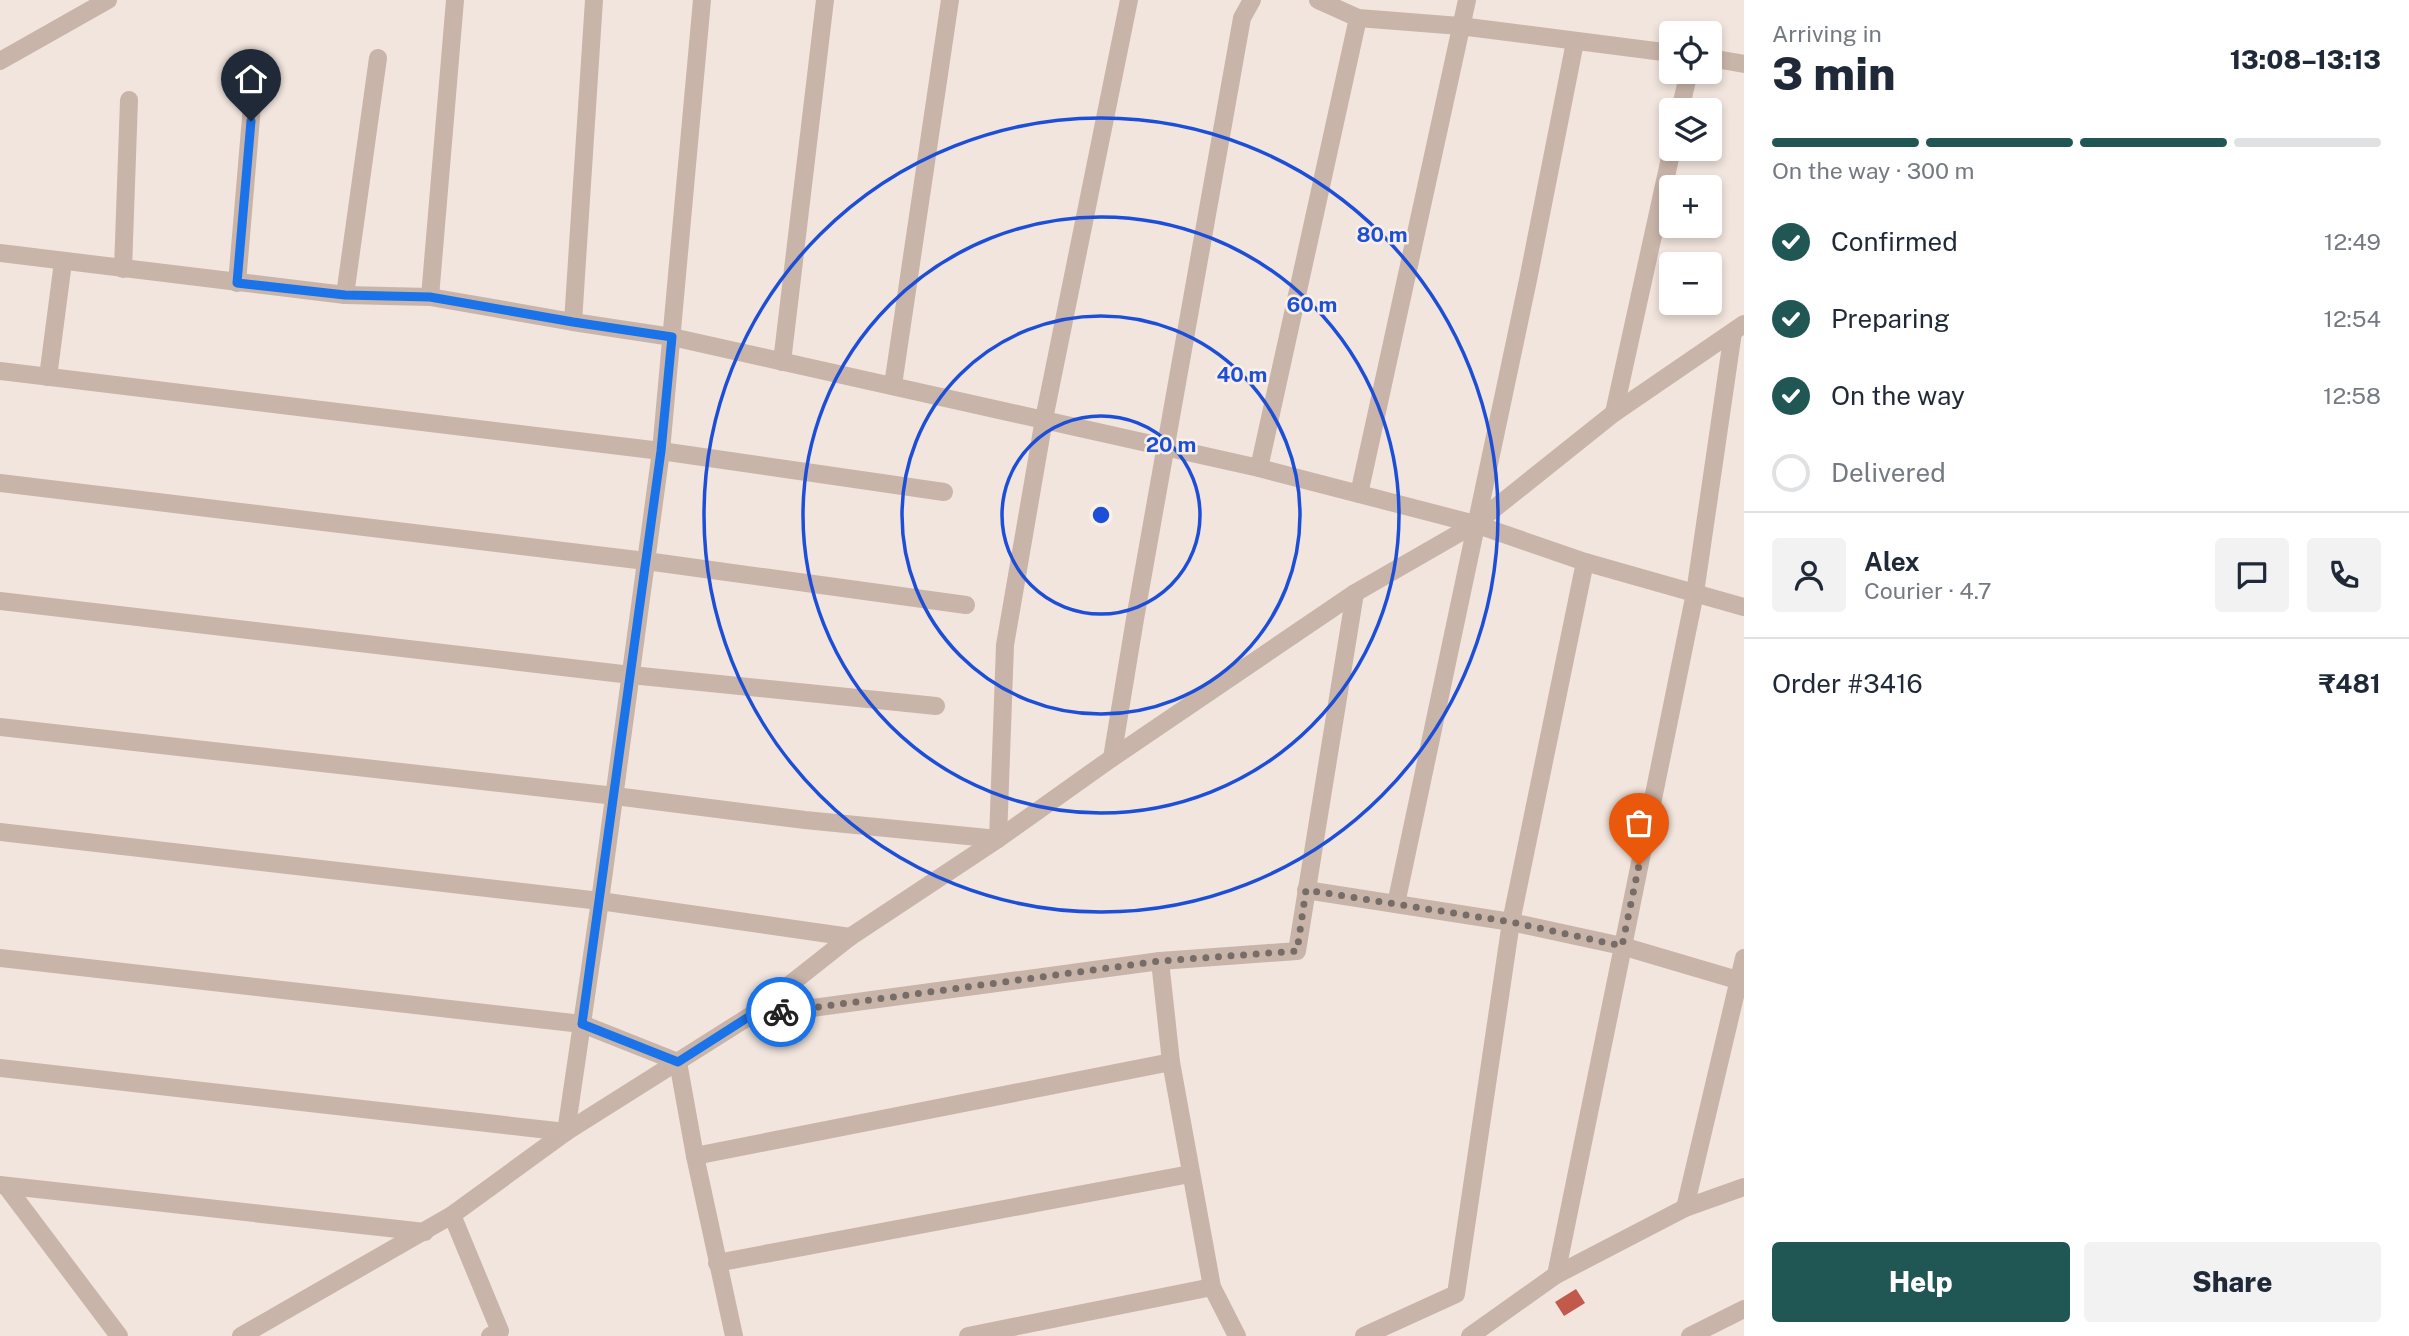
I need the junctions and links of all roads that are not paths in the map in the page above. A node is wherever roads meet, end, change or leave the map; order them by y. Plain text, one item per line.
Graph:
1 (108, 0) edge
2 (455, 0) edge
3 (594, 0) edge
4 (702, 0) edge
5 (825, 0) edge
6 (950, 0) edge
7 (1129, 0) edge
8 (1252, 0) edge
9 (1318, 0) edge
10 (1467, 0) edge
11 (1358, 18) junction
12 (1460, 26) junction
13 (1574, 42) junction
14 (1659, 52) edge
15 (378, 58) dead end
16 (1722, 60) edge
17 (0, 61) edge
18 (1744, 64) edge
19 (253, 94) dead end
20 (129, 100) dead end
21 (1669, 161) edge
22 (0, 253) edge
23 (63, 262) junction
24 (123, 269) junction
25 (237, 283) junction
26 (345, 295) junction
27 (430, 297) junction
28 (573, 322) junction
29 (1739, 328) edge
30 (672, 337) junction
31 (782, 362) junction
32 (0, 372) edge
33 (48, 377) junction
34 (893, 385) junction
35 (1614, 413) junction
36 (1044, 419) junction
37 (1165, 447) junction
38 (661, 451) junction
39 (1259, 468) junction
40 (0, 483) edge
41 (944, 492) dead end
42 (1359, 494) junction
43 (1475, 524) junction
44 (646, 561) junction
45 (1585, 562) junction
46 (1355, 593) junction
47 (1695, 593) junction
48 (0, 601) edge
49 (966, 606) dead end
50 (1744, 607) edge
51 (631, 675) junction
52 (936, 706) dead end
53 (0, 727) edge
54 (1112, 758) junction
55 (615, 796) junction
56 (0, 832) edge
57 (998, 839) junction
58 (1306, 890) junction
59 (600, 901) junction
60 (1396, 904) junction
61 (1511, 922) junction
62 (850, 937) junction
63 (1622, 946) junction
64 (0, 958) edge
65 (1744, 958) edge
66 (1160, 961) junction
67 (1742, 982) edge
68 (750, 1016) junction
69 (582, 1024) junction
70 (678, 1062) junction
71 (1171, 1062) junction
72 (0, 1068) edge
73 (566, 1132) junction
74 (695, 1156) junction
75 (1190, 1174) junction
76 (3, 1186) edge
77 (1744, 1187) edge
78 (1685, 1209) junction
79 (452, 1215) junction
80 (425, 1232) junction
81 (717, 1263) junction
82 (1556, 1275) junction
83 (1212, 1287) junction
84 (1744, 1309) edge
85 (119, 1336) edge
86 (241, 1336) edge
87 (490, 1336) edge
88 (734, 1336) edge
89 (968, 1336) edge
90 (1237, 1336) edge
91 (1364, 1336) edge
92 (1470, 1336) edge
93 (1690, 1336) edge

1 - 17 street
2 - 27 street
3 - 28 street
4 - 30 street
5 - 31 street
6 - 34 street
7 - 36 street
8 - 37 street
9 - 11 street
10 - 12 street
11 - 12 street
11 - 39 street
12 - 13 street
12 - 42 street
13 - 14 street
13 - 43 street
15 - 26 street
16 - 18 street
19 - 25 street
20 - 24 street
21 - 35 street
22 - 23 street
23 - 24 street
23 - 33 street
24 - 25 street
25 - 26 street
26 - 27 street
27 - 28 street
28 - 30 street
29 - 35 street
29 - 47 street
30 - 31 street
30 - 38 street
31 - 34 street
32 - 33 street
33 - 38 street
34 - 36 street
35 - 43 street
36 - 37 street
36 - 57 street
37 - 39 street
37 - 54 street
38 - 41 street
38 - 44 street
39 - 42 street
40 - 44 street
42 - 43 street
43 - 45 street
43 - 46 street
43 - 60 street
44 - 49 street
44 - 51 street
45 - 47 street
45 - 61 street
46 - 54 street
46 - 58 street
47 - 50 street
47 - 63 street
48 - 51 street
51 - 52 street
51 - 55 street
53 - 55 street
54 - 57 street
55 - 57 street
55 - 59 street
56 - 59 street
57 - 62 street
58 - 60 street
58 - 66 street
59 - 62 street
59 - 69 street
60 - 61 street
61 - 63 street
61 - 91 street
62 - 68 street
63 - 67 street
63 - 82 street
64 - 69 street
65 - 67 street
66 - 68 street
66 - 71 street
67 - 78 street
68 - 70 street
69 - 70 street
69 - 73 street
70 - 73 street
70 - 74 street
71 - 74 street
71 - 75 street
72 - 73 street
73 - 79 street
74 - 81 street
75 - 81 street
75 - 83 street
76 - 80 street
76 - 85 street
77 - 78 street
78 - 82 street
79 - 80 street
79 - 87 street
80 - 86 street
81 - 88 street
82 - 92 street
83 - 89 street
83 - 90 street
84 - 93 street

